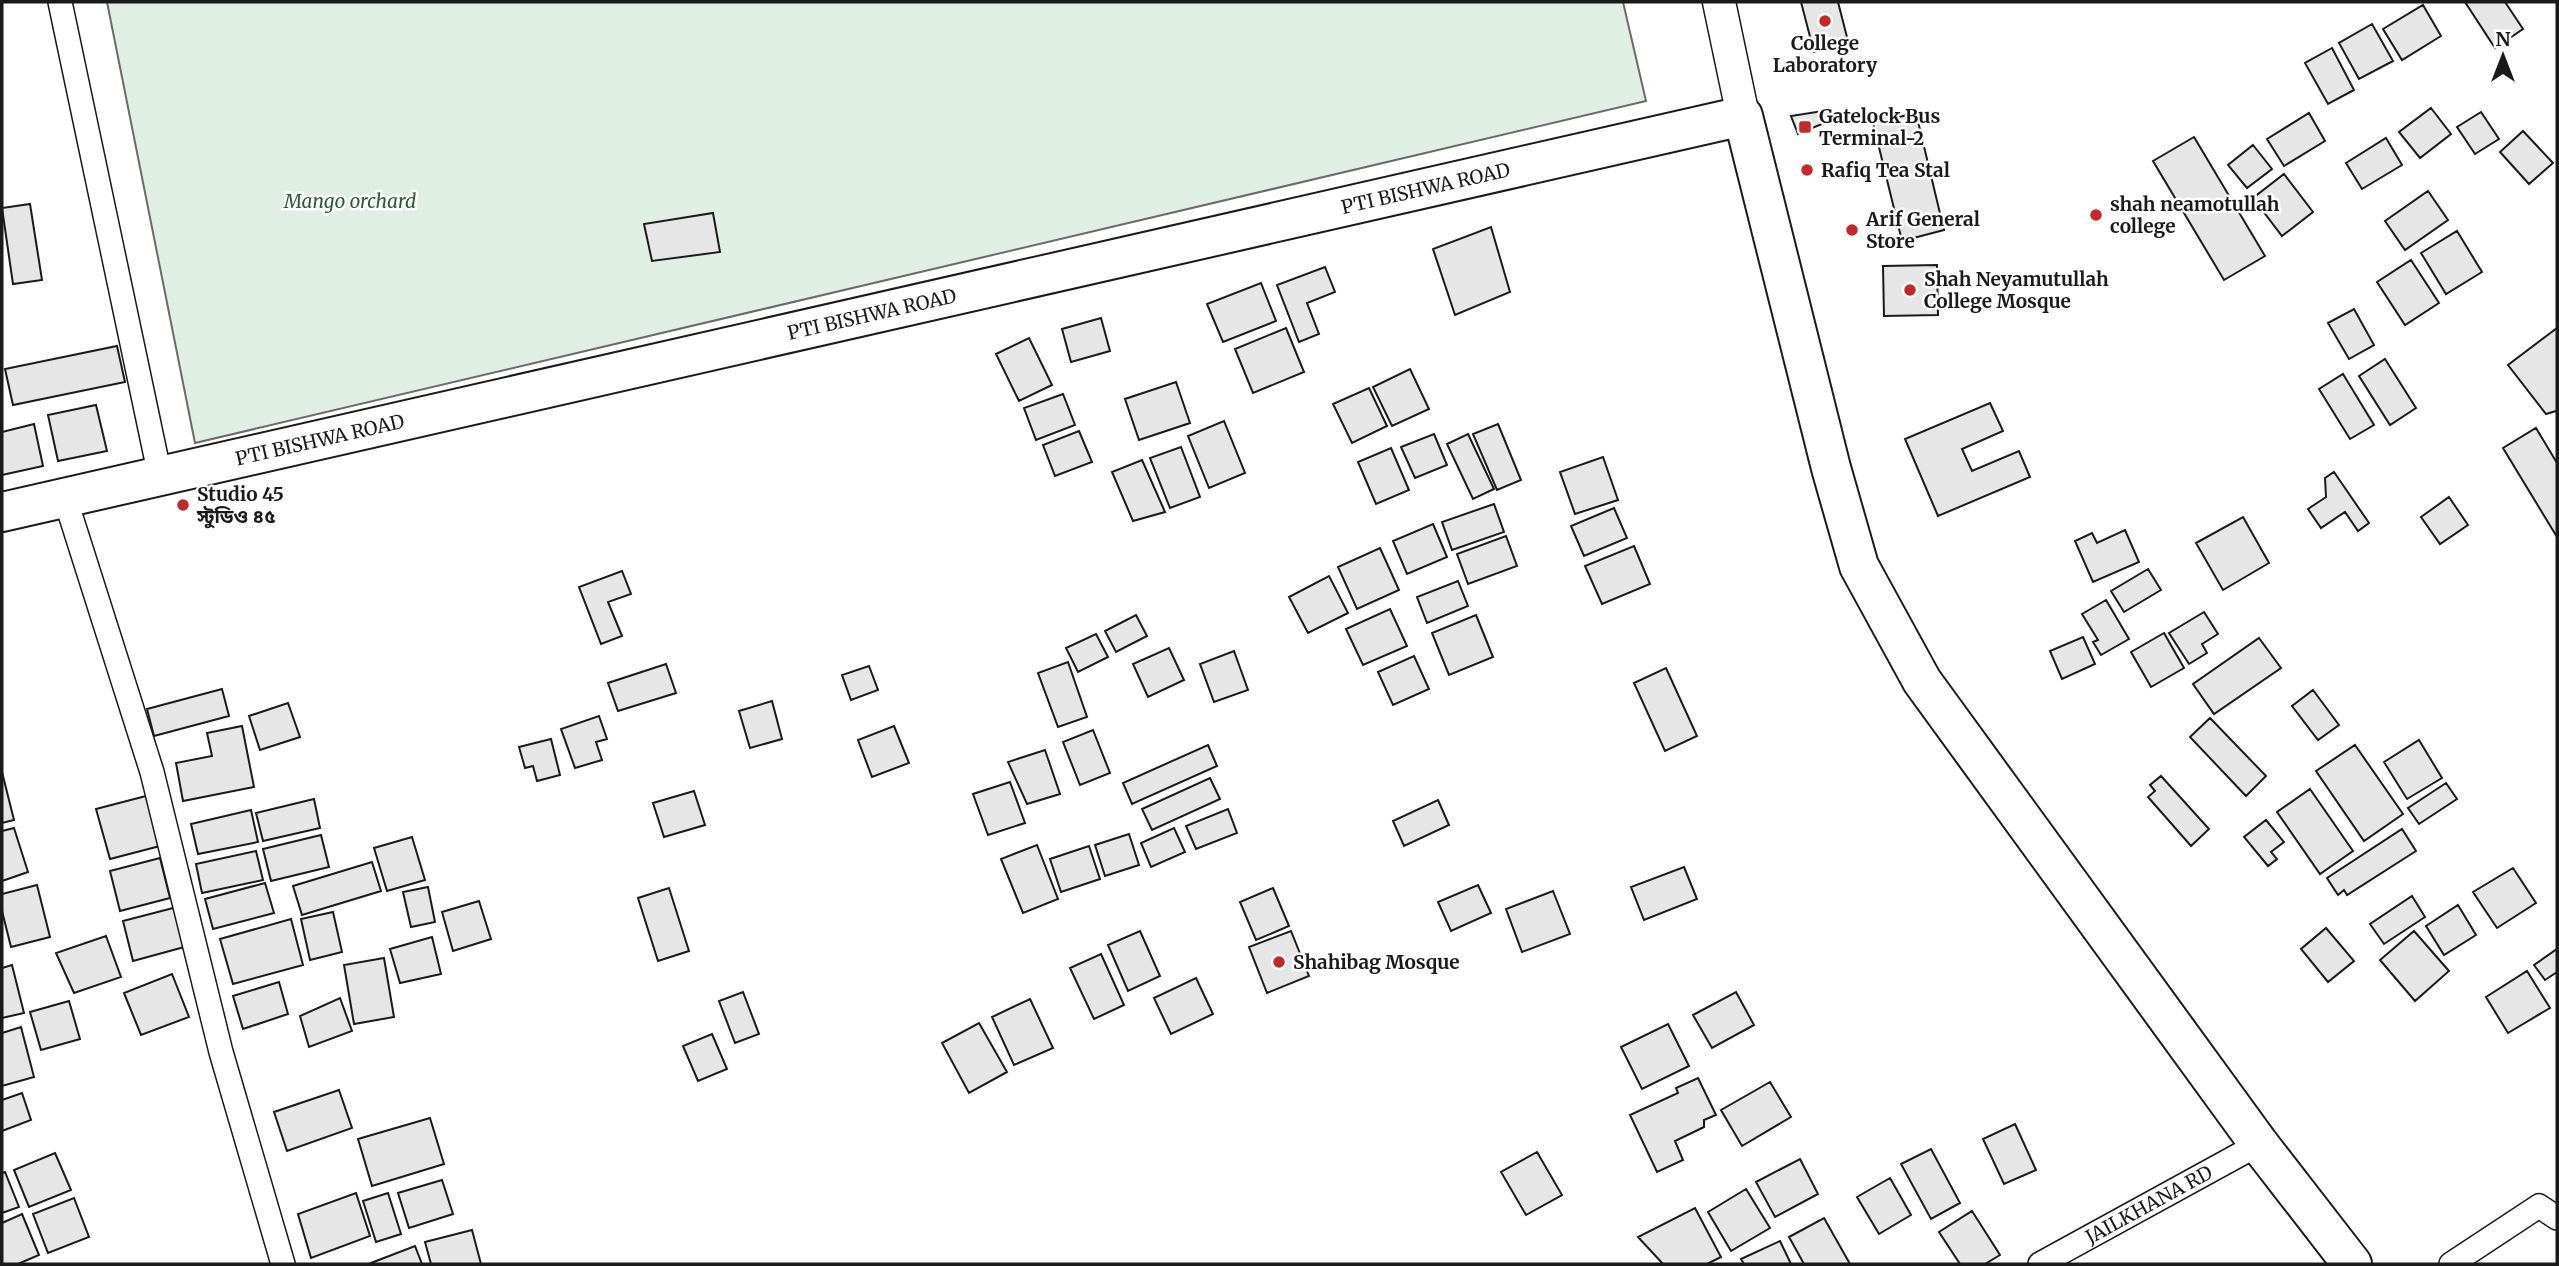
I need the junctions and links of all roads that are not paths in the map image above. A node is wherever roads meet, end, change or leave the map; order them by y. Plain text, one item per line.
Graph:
1 (60, 2) edge
2 (1719, 2) edge
3 (1743, 116) junction
4 (160, 476) junction
5 (65, 498) junction
6 (2, 512) edge
7 (2259, 1144) junction
8 (2557, 1218) edge
9 (283, 1264) edge
10 (2040, 1264) edge
11 (2352, 1264) edge
12 (2451, 1264) edge

1 - 4 street
2 - 3 main road
3 - 4 highway, PTI BISHWA ROAD
3 - 7 highway
4 - 5 highway, PTI BISHWA ROAD
5 - 6 highway, PTI BISHWA ROAD
5 - 9 street
7 - 10 street, JAILKHANA RD
7 - 11 highway
8 - 12 street

